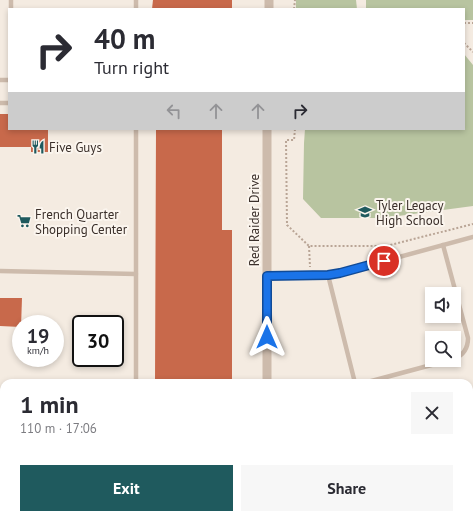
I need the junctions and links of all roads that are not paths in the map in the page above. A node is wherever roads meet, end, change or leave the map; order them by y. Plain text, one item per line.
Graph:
1 (136, 130) edge
2 (268, 130) edge
3 (473, 237) edge
4 (443, 245) junction
5 (0, 271) edge
6 (136, 274) junction
7 (328, 275) junction
8 (267, 276) junction
9 (461, 355) edge
10 (425, 367) edge
11 (136, 379) edge
12 (267, 379) edge
13 (355, 379) edge
14 (379, 379) edge

1 - 6 lane
2 - 8 street, Red Raider Drive
3 - 4 lane
4 - 7 lane
4 - 9 lane
5 - 6 lane
6 - 11 lane
7 - 8 lane
7 - 13 lane
8 - 12 street, Red Raider Drive
10 - 14 lane

